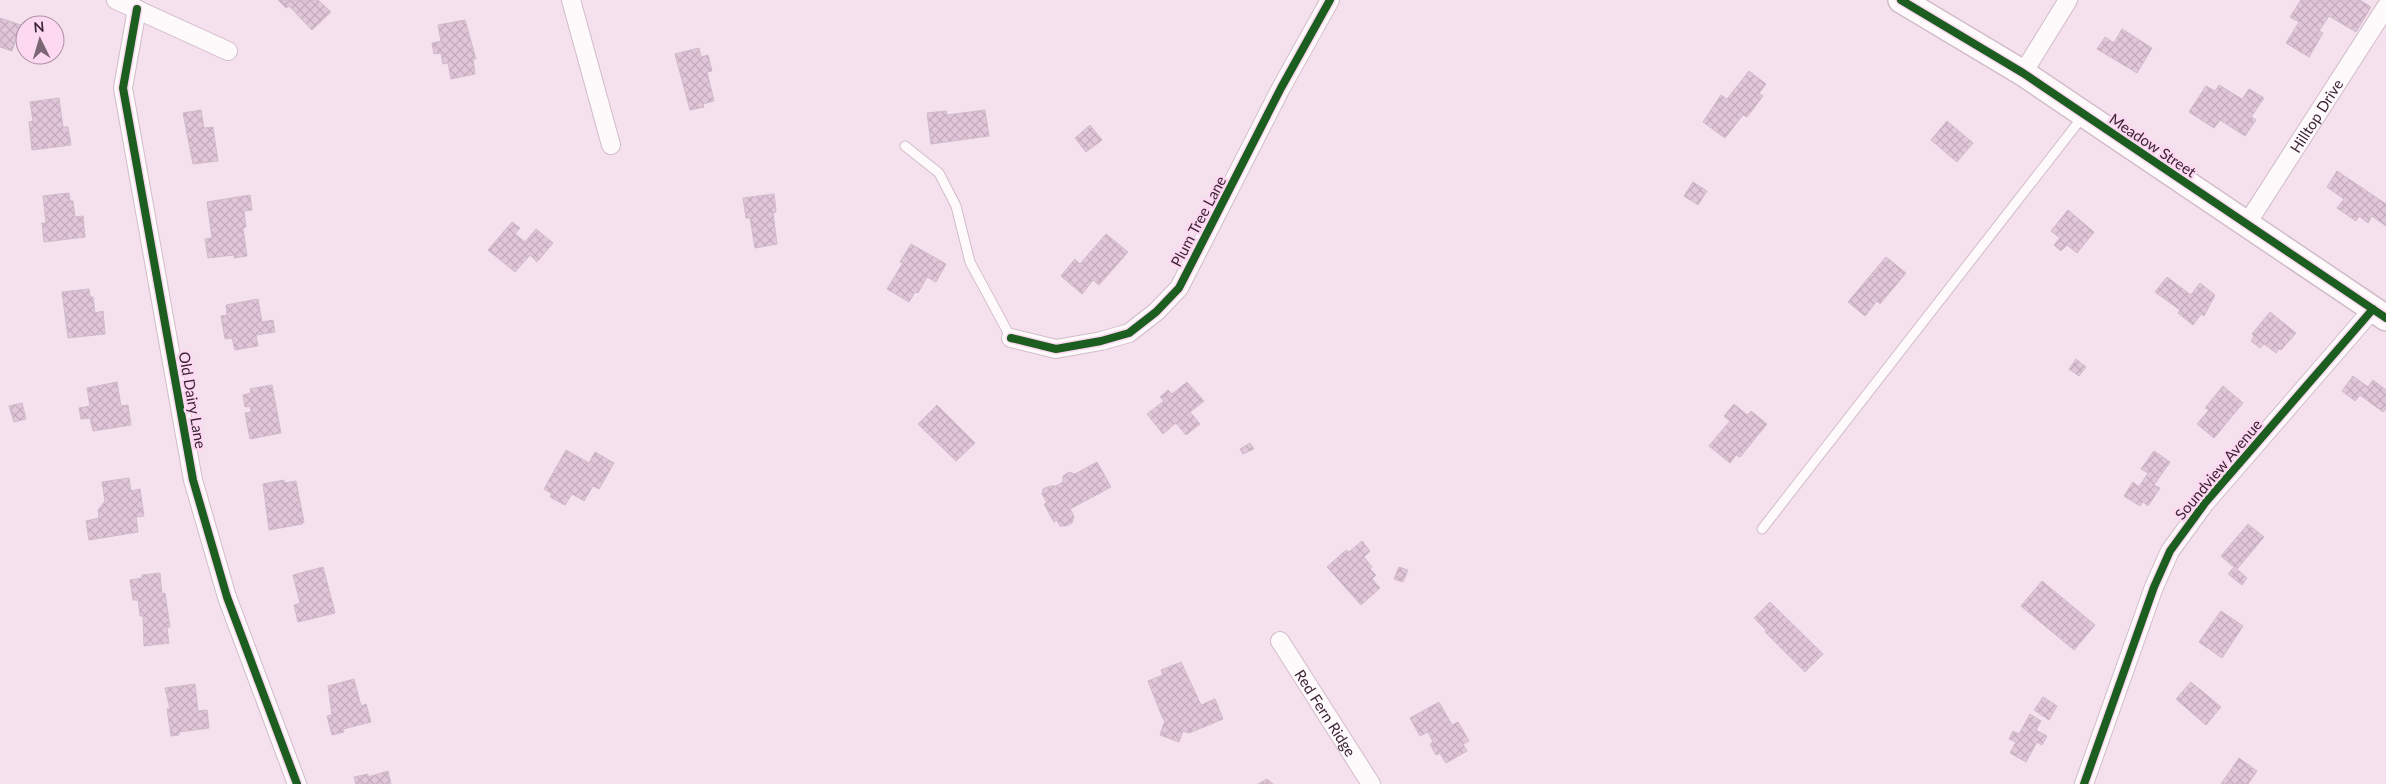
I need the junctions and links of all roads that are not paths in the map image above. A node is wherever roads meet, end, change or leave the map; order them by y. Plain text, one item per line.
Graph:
1 (116, 0) edge
2 (570, 0) edge
3 (1330, 0) edge
4 (1901, 0) edge
5 (2068, 0) edge
6 (2386, 8) edge
7 (137, 9) junction
8 (228, 52) dead end
9 (2023, 73) junction
10 (2084, 115) junction
11 (610, 145) dead end
12 (906, 146) dead end
13 (2246, 225) junction
14 (2379, 314) edge
15 (1012, 338) joint
16 (1762, 529) dead end
17 (1280, 641) dead end
18 (297, 784) edge
19 (1371, 784) edge
20 (2084, 784) edge

1 - 7 street
2 - 11 street
3 - 15 street, Plum Tree Lane
4 - 9 street, Meadow Street
5 - 9 street
6 - 13 street, Hilltop Drive
7 - 8 street
7 - 18 street, Old Dairy Lane
9 - 10 street, Meadow Street
10 - 13 street, Meadow Street
10 - 16 lane
12 - 15 lane
13 - 14 street, Meadow Street
14 - 20 street, Soundview Avenue
17 - 19 street, Red Fern Ridge

